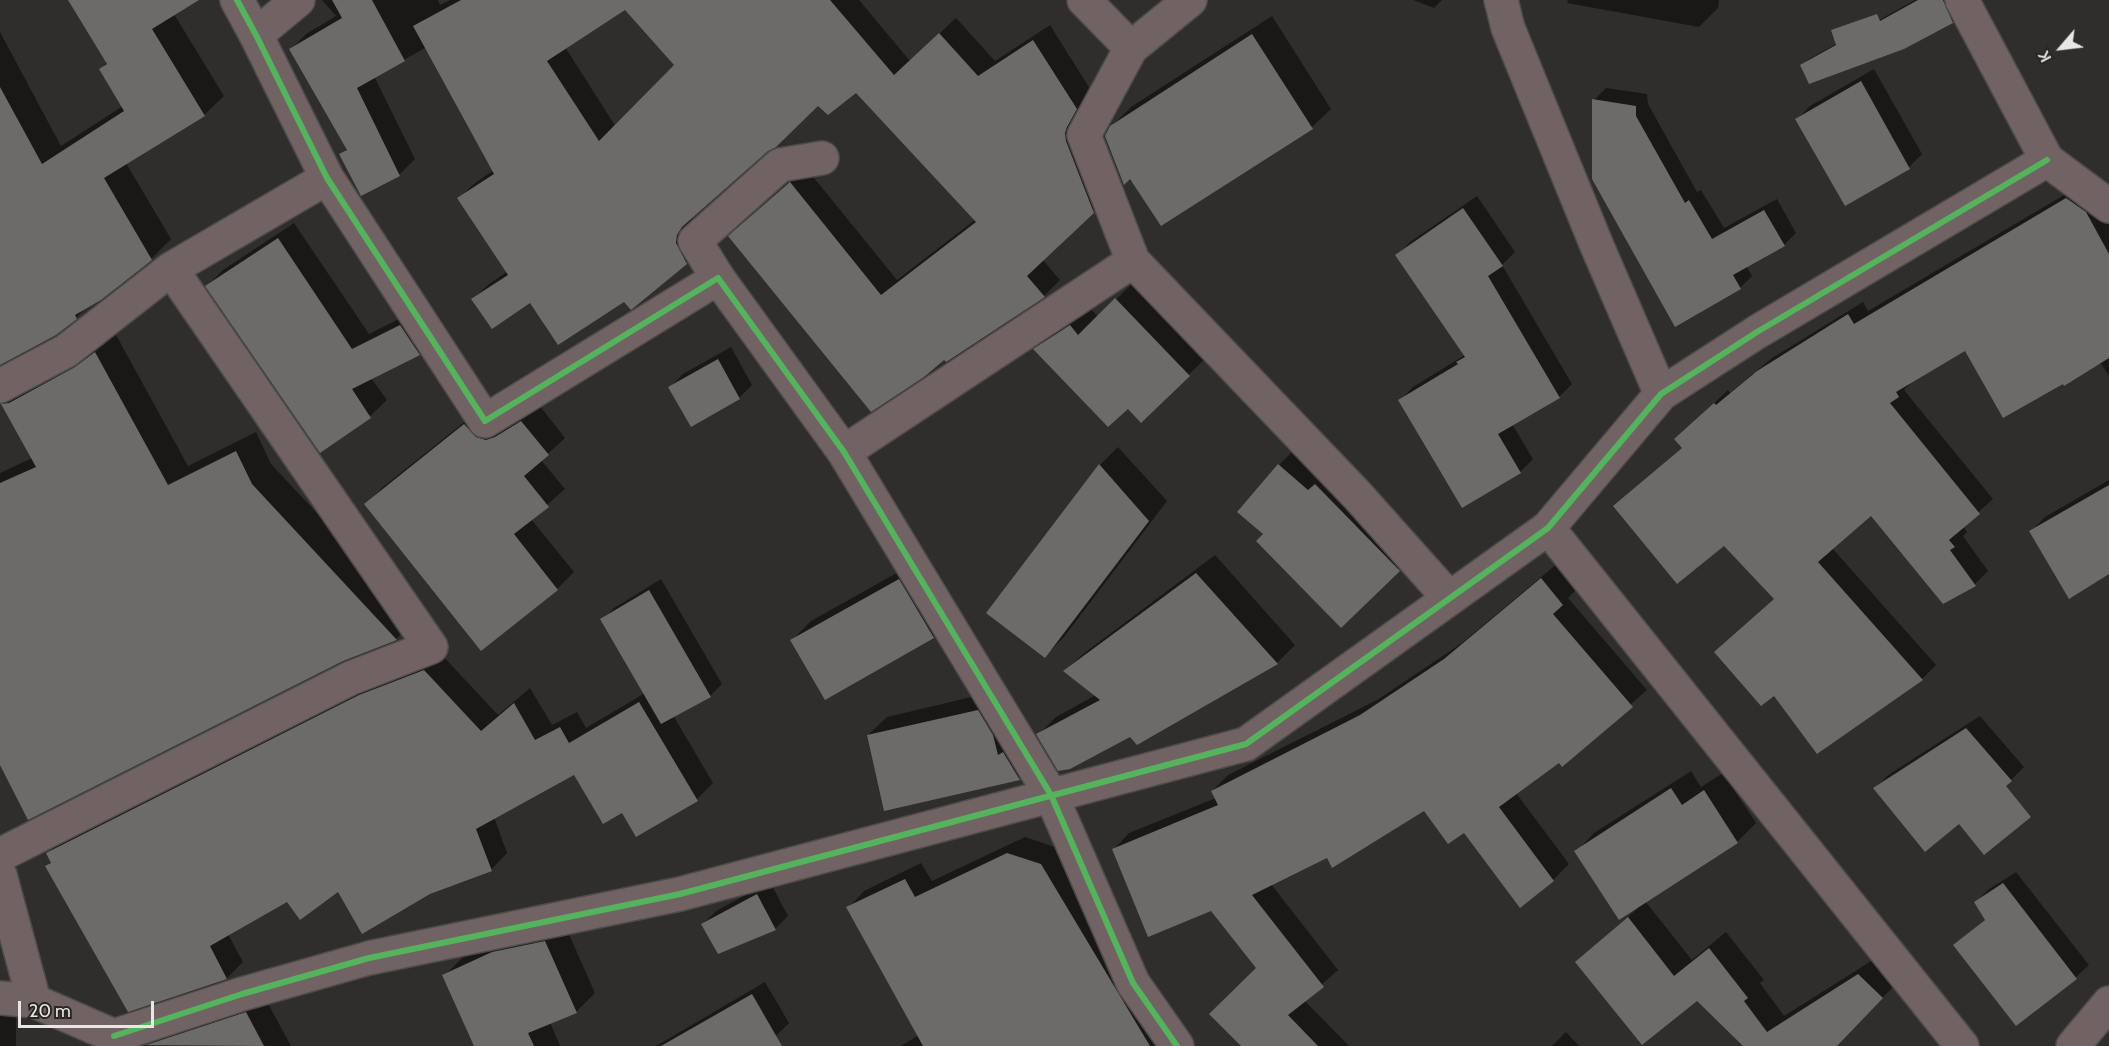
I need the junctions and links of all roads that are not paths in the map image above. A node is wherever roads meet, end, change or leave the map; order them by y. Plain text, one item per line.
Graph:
1 (237, 0) edge
2 (298, 0) edge
3 (1084, 0) edge
4 (1190, 0) edge
5 (1501, 0) edge
6 (1962, 0) edge
7 (256, 35) junction
8 (1131, 48) junction
9 (822, 158) dead end
10 (2047, 160) junction
11 (327, 178) junction
12 (2109, 206) edge
13 (1133, 261) junction
14 (171, 268) junction
15 (718, 278) junction
16 (0, 386) edge
17 (1661, 394) junction
18 (844, 452) junction
19 (1548, 528) junction
20 (1449, 598) junction
21 (1051, 795) junction
22 (0, 855) edge
23 (0, 875) edge
24 (0, 999) edge
25 (34, 1001) junction
26 (2109, 1003) edge
27 (117, 1041) edge
28 (1177, 1046) edge
29 (1962, 1046) edge
30 (2073, 1046) edge

1 - 7 street
2 - 7 street
3 - 8 street
4 - 8 street
5 - 17 street
6 - 10 street
7 - 11 street
8 - 13 street
9 - 15 street
10 - 12 street
10 - 17 street
11 - 14 street
11 - 15 street
13 - 18 street
13 - 20 street
14 - 16 street
14 - 22 street
15 - 18 street
17 - 19 street
18 - 21 street
19 - 20 street
19 - 29 street
20 - 21 street
21 - 27 street
21 - 28 street
23 - 25 street
24 - 25 street
25 - 27 street
26 - 30 street

